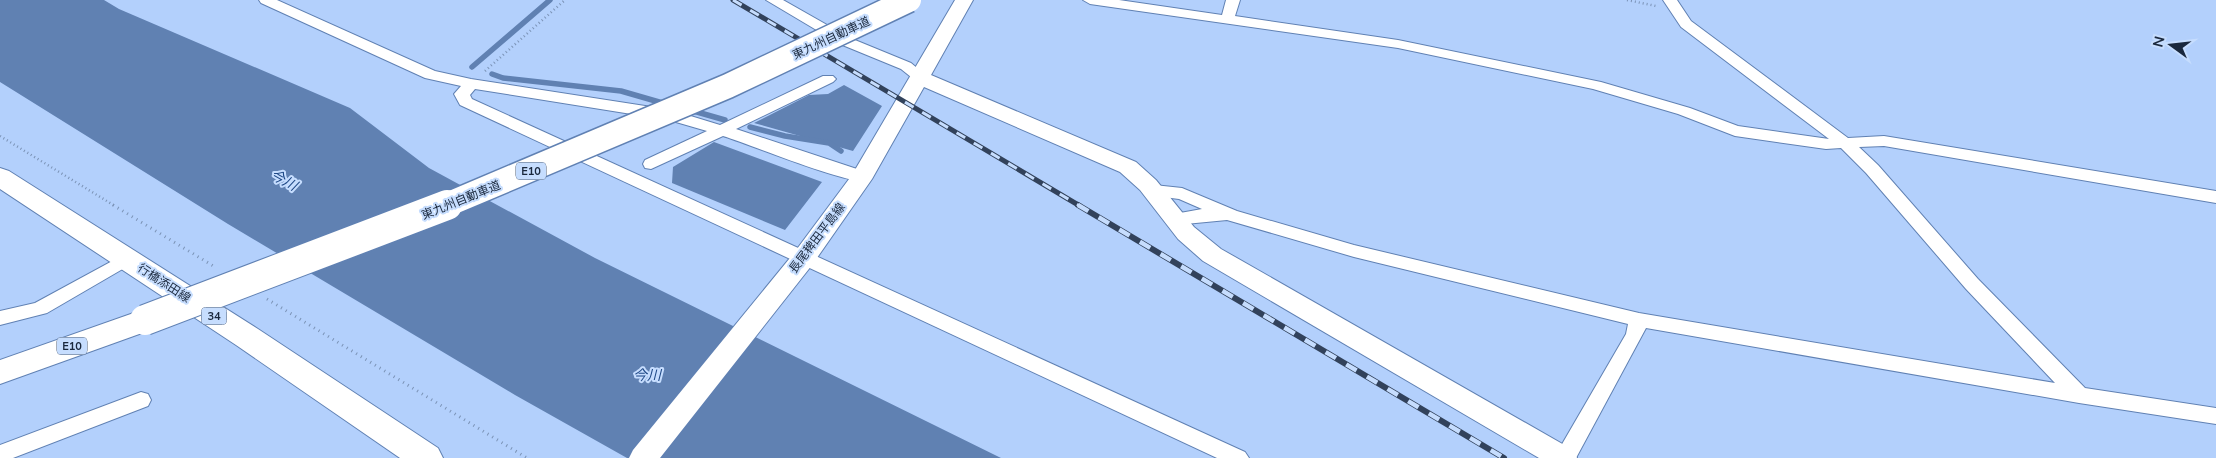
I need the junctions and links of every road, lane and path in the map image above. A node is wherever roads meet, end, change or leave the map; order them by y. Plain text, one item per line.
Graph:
1 (266, 0) edge
2 (565, 0) edge
3 (773, 0) edge
4 (909, 0) edge
5 (964, 0) edge
6 (1090, 0) edge
7 (1233, 0) edge
8 (1627, 0) edge
9 (1674, 5) edge
10 (1227, 20) junction
11 (921, 78) junction
12 (828, 79) dead end
13 (471, 84) junction
14 (720, 130) junction
15 (1845, 143) junction
16 (651, 164) dead end
17 (0, 177) edge
18 (863, 177) junction
19 (1154, 191) junction
20 (2216, 197) edge
21 (1231, 215) junction
22 (1175, 219) junction
23 (127, 259) junction
24 (798, 264) junction
25 (0, 318) edge
26 (1639, 320) junction
27 (0, 372) edge
28 (2079, 395) junction
29 (141, 400) dead end
30 (2216, 416) edge
31 (0, 454) edge
32 (426, 458) edge
33 (643, 458) edge
34 (1238, 458) edge
35 (1564, 458) edge

1 - 13 street
2 - 13 path
3 - 11 street
4 - 27 main road, 東九州自動車道 / E10, bridge
5 - 11 street, 長尾稗田平島線
6 - 10 street
7 - 10 street
8 - 9 path
9 - 15 street
10 - 15 street
11 - 18 street, 長尾稗田平島線
11 - 19 street
12 - 14 street
13 - 14 street
13 - 24 street
14 - 16 street
14 - 18 street
15 - 20 street
15 - 28 street
17 - 23 main road, 行橋添田線 / 34
18 - 24 street, 長尾稗田平島線
19 - 21 street
19 - 22 street
21 - 22 street
21 - 26 street
22 - 35 street
23 - 25 street
23 - 32 main road, 行橋添田線 / 34
24 - 33 street, 長尾稗田平島線
24 - 34 street
26 - 28 street
26 - 35 street
28 - 30 street
29 - 31 street

